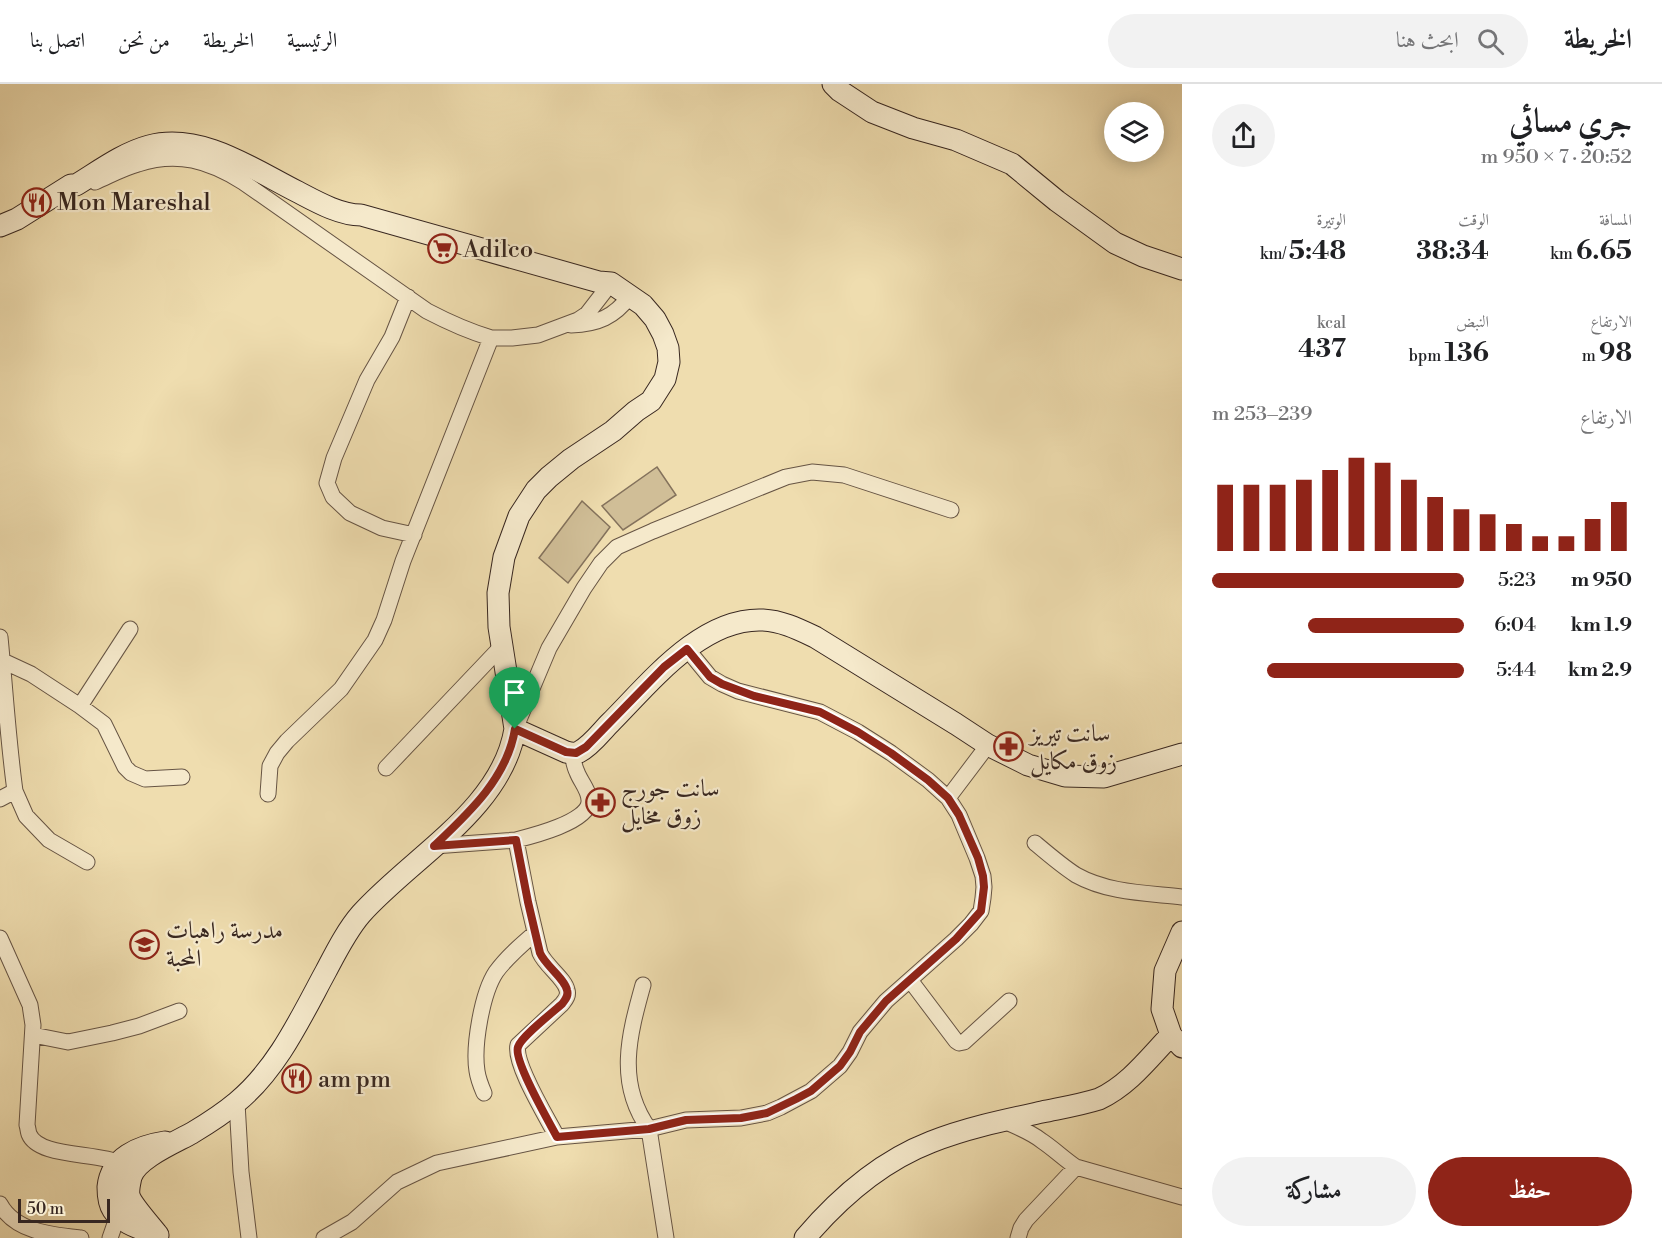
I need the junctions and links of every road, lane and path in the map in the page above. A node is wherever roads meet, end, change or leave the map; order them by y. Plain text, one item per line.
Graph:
1 (832, 84) edge
2 (67, 188) junction
3 (8, 223) edge
4 (0, 232) edge
5 (1182, 268) edge
6 (605, 285) junction
7 (408, 297) junction
8 (626, 300) junction
9 (562, 326) junction
10 (491, 338) junction
11 (951, 510) dead end
12 (414, 535) junction
13 (130, 629) dead end
14 (0, 637) edge
15 (502, 646) junction
16 (687, 649) junction
17 (3, 661) junction
18 (80, 706) junction
19 (3, 711) edge
20 (515, 729) junction
21 (988, 745) junction
22 (572, 753) junction
23 (1182, 754) edge
24 (386, 768) dead end
25 (182, 777) dead end
26 (15, 791) junction
27 (268, 794) dead end
28 (948, 798) junction
29 (0, 799) edge
30 (516, 840) junction
31 (1035, 843) dead end
32 (434, 846) junction
33 (87, 862) dead end
34 (1182, 897) edge
35 (1182, 932) edge
36 (535, 933) junction
37 (0, 938) edge
38 (910, 980) junction
39 (643, 985) dead end
40 (1009, 1000) dead end
41 (179, 1011) dead end
42 (33, 1035) junction
43 (1177, 1041) edge
44 (484, 1093) dead end
45 (237, 1103) junction
46 (1004, 1122) junction
47 (649, 1129) junction
48 (557, 1137) junction
49 (126, 1166) junction
50 (1076, 1167) junction
51 (1182, 1197) edge
52 (0, 1204) edge
53 (118, 1215) junction
54 (161, 1237) edge
55 (81, 1238) edge
56 (110, 1238) edge
57 (249, 1238) edge
58 (324, 1238) edge
59 (666, 1238) edge
60 (805, 1238) edge
61 (1017, 1238) edge

1 - 5 main road
2 - 3 main road
2 - 6 main road
2 - 7 street
3 - 4 street
6 - 8 main road
6 - 9 street
7 - 10 street
7 - 12 street
8 - 9 street
8 - 15 main road
9 - 10 street
10 - 12 street
11 - 20 street
12 - 27 street
13 - 18 street
14 - 17 street
15 - 20 main road
15 - 24 street
16 - 21 main road
16 - 22 main road
16 - 28 street
17 - 18 street
17 - 19 street
18 - 25 street
19 - 26 street
20 - 22 main road
20 - 32 main road
21 - 23 main road
21 - 28 street
22 - 30 street
26 - 29 street
26 - 33 street
28 - 38 street
30 - 32 street
30 - 36 street
31 - 34 street
32 - 45 main road
35 - 43 main road
36 - 44 street
36 - 48 street
37 - 42 street
38 - 40 street
38 - 47 street
39 - 47 street
41 - 42 street
42 - 49 street
43 - 46 main road
45 - 49 main road
45 - 57 street
46 - 50 street
46 - 60 main road
47 - 48 street
47 - 59 street
48 - 58 street
49 - 53 main road
49 - 54 main road
50 - 51 street
50 - 61 street
52 - 55 street
53 - 54 main road
53 - 56 street

